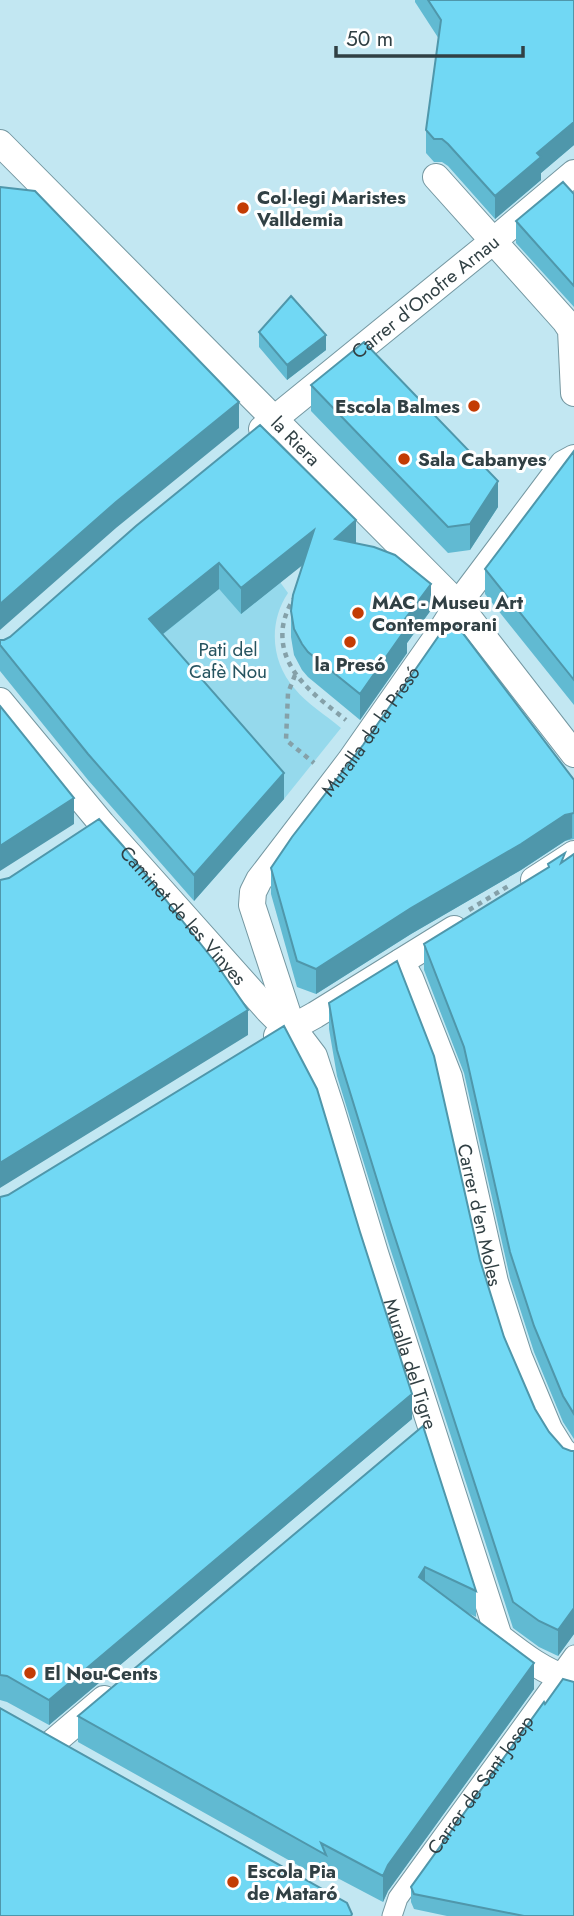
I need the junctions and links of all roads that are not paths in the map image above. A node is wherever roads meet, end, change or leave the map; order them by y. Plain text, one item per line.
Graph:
1 (0, 143) edge
2 (9, 169) edge
3 (574, 173) edge
4 (436, 177) dead end
5 (492, 242) junction
6 (574, 393) edge
7 (274, 419) junction
8 (238, 448) edge
9 (574, 458) edge
10 (458, 604) junction
11 (0, 701) edge
12 (574, 754) edge
13 (102, 824) junction
14 (80, 838) edge
15 (574, 854) edge
16 (516, 892) edge
17 (470, 920) edge
18 (401, 962) junction
19 (292, 1027) junction
20 (258, 1048) edge
21 (430, 1425) junction
22 (409, 1443) edge
23 (574, 1462) edge
24 (574, 1655) edge
25 (566, 1679) edge
26 (125, 1682) edge
27 (74, 1757) edge
28 (392, 1916) edge

1 - 2 street, la Riera
2 - 7 street, la Riera
3 - 5 street, Carrer d'Onofre Arnau
4 - 5 street
5 - 6 street
5 - 7 street, Carrer d'Onofre Arnau
7 - 8 street, Carrer d'Onofre Arnau
7 - 10 street, la Riera
9 - 10 street, Muralla de la Presó
10 - 12 street, la Riera
10 - 19 street, Muralla de la Presó
11 - 13 street, Caminet de les Vinyes
13 - 14 street
13 - 19 street, Caminet de les Vinyes
15 - 16 street
17 - 18 street
18 - 19 street
18 - 23 street, Carrer d'en Moles
19 - 20 street
19 - 21 street, Muralla del Tigre
21 - 22 street
21 - 25 street, Muralla del Tigre
24 - 25 street, Carrer de Sant Josep
25 - 28 street, Carrer de Sant Josep
26 - 27 street

